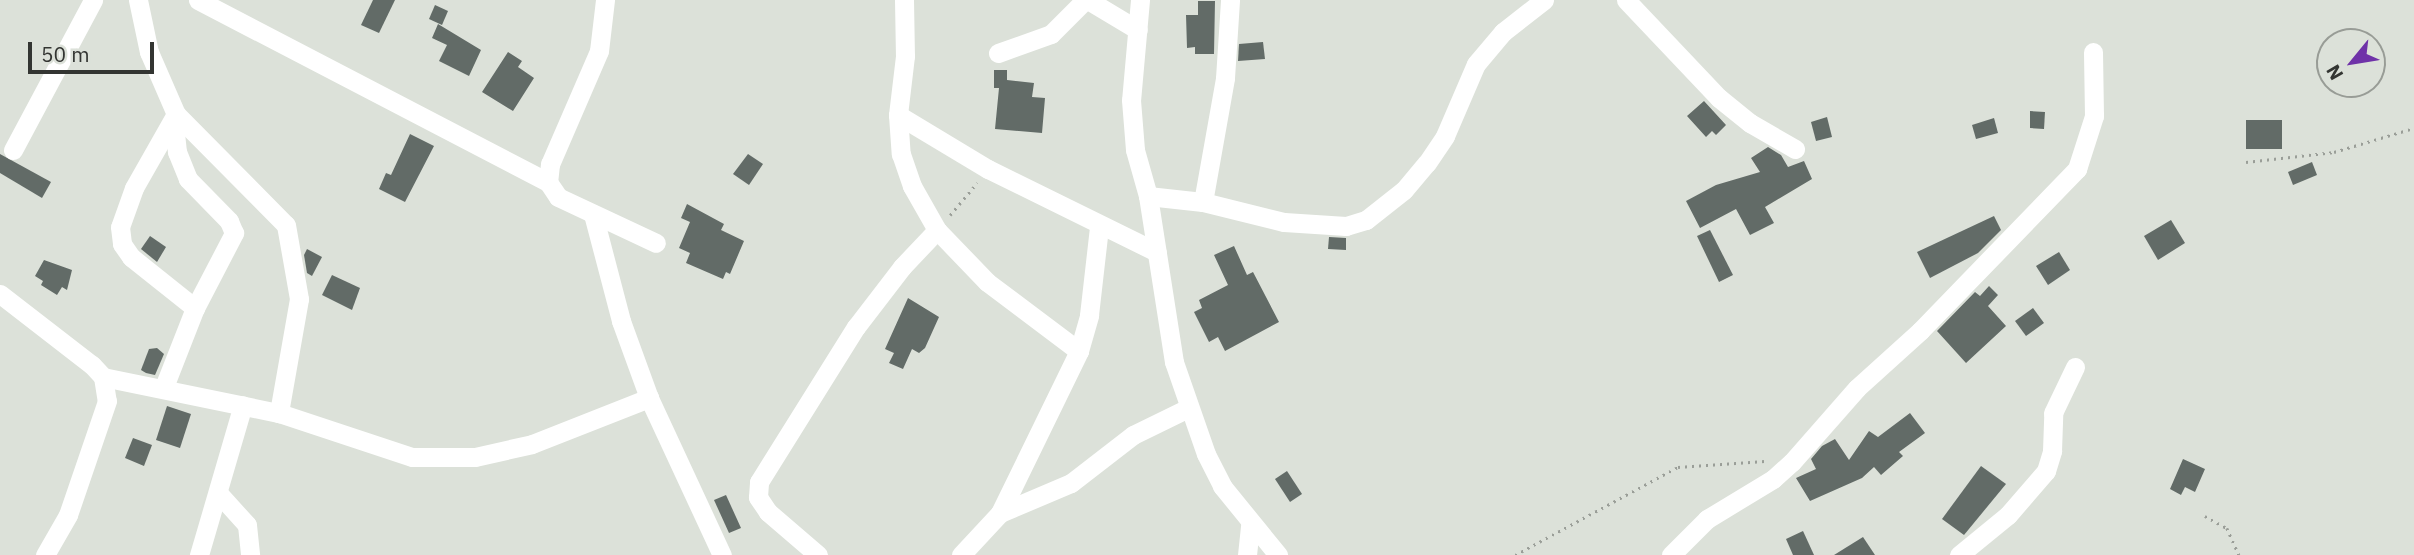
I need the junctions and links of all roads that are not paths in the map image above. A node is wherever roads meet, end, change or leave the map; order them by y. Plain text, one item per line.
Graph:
1 (93, 0) edge
2 (138, 0) edge
3 (198, 0) edge
4 (605, 0) edge
5 (904, 0) edge
6 (1086, 0) edge
7 (1140, 0) edge
8 (1230, 0) edge
9 (1544, 0) edge
10 (1626, 0) edge
11 (1138, 30) junction
12 (2092, 52) dead end
13 (998, 53) dead end
14 (898, 115) junction
15 (175, 117) junction
16 (1795, 149) dead end
17 (13, 150) dead end
18 (548, 181) junction
19 (1148, 196) junction
20 (1203, 202) junction
21 (593, 214) junction
22 (1099, 227) junction
23 (937, 230) junction
24 (656, 243) dead end
25 (1157, 251) junction
26 (0, 294) edge
27 (195, 308) junction
28 (1079, 351) junction
29 (2075, 367) dead end
30 (103, 377) junction
31 (164, 387) junction
32 (649, 398) junction
33 (243, 405) junction
34 (1188, 408) junction
35 (279, 413) junction
36 (220, 495) junction
37 (1000, 513) junction
38 (1250, 525) junction
39 (45, 555) edge
40 (199, 555) edge
41 (250, 555) edge
42 (722, 555) edge
43 (818, 555) edge
44 (961, 555) edge
45 (1247, 555) edge
46 (1278, 555) edge
47 (1671, 555) edge
48 (1959, 555) edge

1 - 17 street
2 - 15 street
3 - 18 street
4 - 18 street
5 - 14 street
6 - 11 street
6 - 13 street
7 - 11 street
8 - 20 street
9 - 20 street
10 - 16 street
11 - 19 street
12 - 47 street
14 - 22 street
14 - 23 street
15 - 27 street
15 - 27 street
15 - 35 street
18 - 21 street
19 - 20 street
19 - 25 street
21 - 24 street
21 - 32 street
22 - 25 street
22 - 28 street
23 - 28 street
23 - 43 street
25 - 34 street
26 - 30 street
27 - 31 street
28 - 37 street
29 - 48 street
30 - 31 street
30 - 39 street
31 - 33 street
32 - 35 street
32 - 42 street
33 - 35 street
33 - 36 street
34 - 37 street
34 - 38 street
36 - 40 street
36 - 41 street
37 - 44 street
38 - 45 street
38 - 46 street

